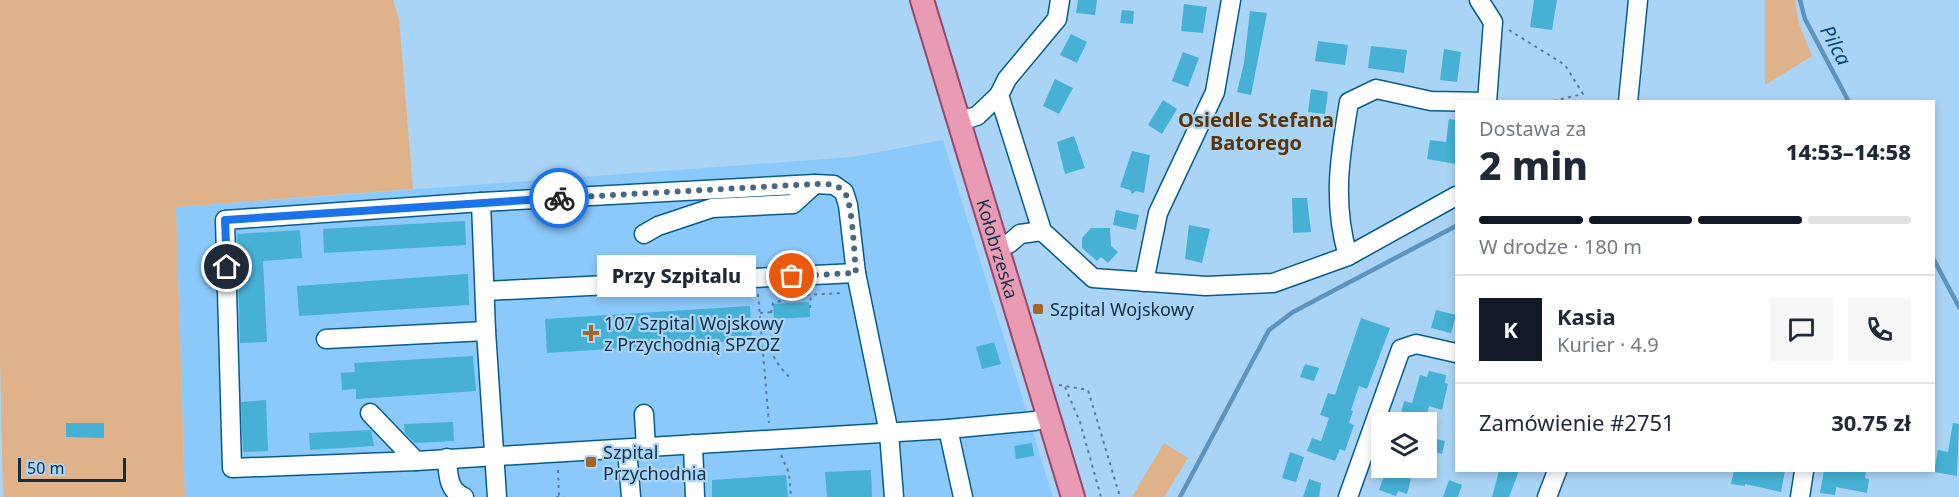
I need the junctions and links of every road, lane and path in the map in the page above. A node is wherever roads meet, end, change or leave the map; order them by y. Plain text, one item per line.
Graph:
1 (922, 0) edge
2 (1060, 0) edge
3 (1231, 0) edge
4 (1479, 0) edge
5 (1638, 0) edge
6 (1493, 22) junction
7 (999, 95) junction
8 (1487, 100) edge
9 (1558, 100) edge
10 (1628, 100) edge
11 (1455, 101) edge
12 (959, 121) junction
13 (815, 184) junction
14 (1455, 197) edge
15 (481, 202) junction
16 (1042, 231) junction
17 (644, 234) dead end
18 (997, 248) junction
19 (1348, 256) junction
20 (856, 273) junction
21 (757, 278) junction
22 (1144, 282) junction
23 (485, 291) junction
24 (861, 293) junction
25 (811, 294) junction
26 (810, 308) dead end
27 (760, 313) junction
28 (486, 332) junction
29 (761, 336) junction
30 (326, 339) dead end
31 (1455, 353) edge
32 (791, 379) dead end
33 (1053, 381) dead end
34 (1065, 387) junction
35 (370, 413) dead end
36 (644, 414) dead end
37 (1048, 417) junction
38 (948, 429) junction
39 (769, 431) dead end
40 (888, 433) junction
41 (693, 444) junction
42 (646, 447) junction
43 (627, 449) junction
44 (557, 452) junction
45 (494, 455) junction
46 (781, 455) dead end
47 (447, 458) junction
48 (416, 461) junction
49 (1557, 472) edge
50 (1804, 472) edge
51 (558, 496) edge
52 (464, 497) edge
53 (497, 497) edge
54 (564, 497) edge
55 (632, 497) edge
56 (695, 497) edge
57 (791, 497) edge
58 (894, 497) edge
59 (963, 497) edge
60 (1072, 497) edge
61 (1101, 497) edge
62 (1120, 497) edge
63 (1348, 497) edge
64 (1547, 497) edge
65 (1800, 497) edge

1 - 12 main road, Kołobrzeska
2 - 7 street
3 - 22 street
4 - 6 street
5 - 10 street
6 - 8 street
6 - 9 path
7 - 12 street
7 - 16 street
11 - 19 street
12 - 18 main road, Kołobrzeska
13 - 15 street
13 - 17 street
13 - 20 street
14 - 19 street
15 - 23 street
15 - 48 street
16 - 18 street
16 - 22 street
18 - 37 main road, Kołobrzeska
19 - 22 street
20 - 21 street
20 - 24 street
21 - 23 street
21 - 27 path
23 - 28 street
24 - 25 path
24 - 40 street
25 - 26 path
25 - 27 path
27 - 29 path
28 - 30 street
28 - 45 street
29 - 32 path
29 - 39 path
31 - 63 street
33 - 34 path
34 - 61 path
34 - 62 path
35 - 48 street
36 - 42 street
37 - 38 street
37 - 60 main road, Kołobrzeska
38 - 40 street
38 - 59 street
40 - 41 street
40 - 58 street
41 - 42 street
41 - 56 street
42 - 43 street
43 - 44 street
43 - 55 street
44 - 45 street
44 - 51 path
45 - 47 street
45 - 53 street
46 - 57 path
47 - 48 street
47 - 52 street
49 - 64 street
50 - 65 street
51 - 54 path

